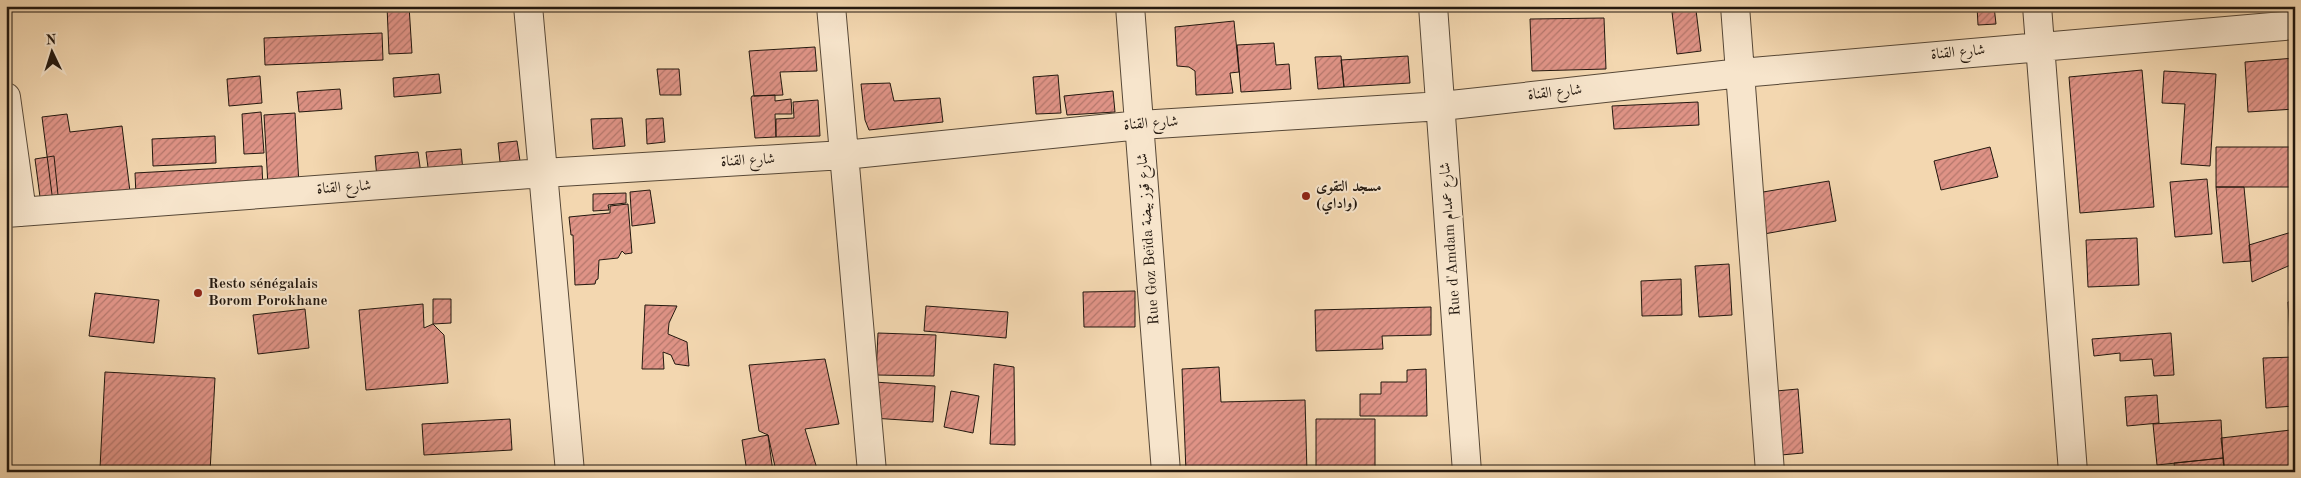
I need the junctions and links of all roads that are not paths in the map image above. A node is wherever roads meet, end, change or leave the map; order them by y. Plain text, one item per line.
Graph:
1 (528, 6) edge
2 (831, 6) edge
3 (1130, 6) edge
4 (1433, 6) edge
5 (1735, 6) edge
6 (2037, 6) edge
7 (2295, 25) edge
8 (2040, 46) junction
9 (1741, 73) junction
10 (6, 97) edge
11 (1442, 106) junction
12 (1140, 124) junction
13 (844, 155) junction
14 (543, 173) junction
15 (14, 212) edge
16 (570, 472) edge
17 (872, 472) edge
18 (1166, 472) edge
19 (1467, 472) edge
20 (1770, 472) edge
21 (2073, 472) edge

1 - 14 street
2 - 13 street
3 - 12 street, Rue Goz Beïda شارع قوز بيضة
4 - 11 street, Rue d'Amdam شارع عمدام
5 - 9 street
6 - 8 street
7 - 8 street, شارع القناة
8 - 9 street, شارع القناة
8 - 21 street
9 - 11 street, شارع القناة
9 - 20 street
10 - 15 street
11 - 12 street, شارع القناة
11 - 19 street, Rue d'Amdam شارع عمدام
12 - 13 street, شارع القناة
12 - 18 street, Rue Goz Beïda شارع قوز بيضة
13 - 14 street, شارع القناة
13 - 17 street
14 - 15 street, شارع القناة
14 - 16 street

